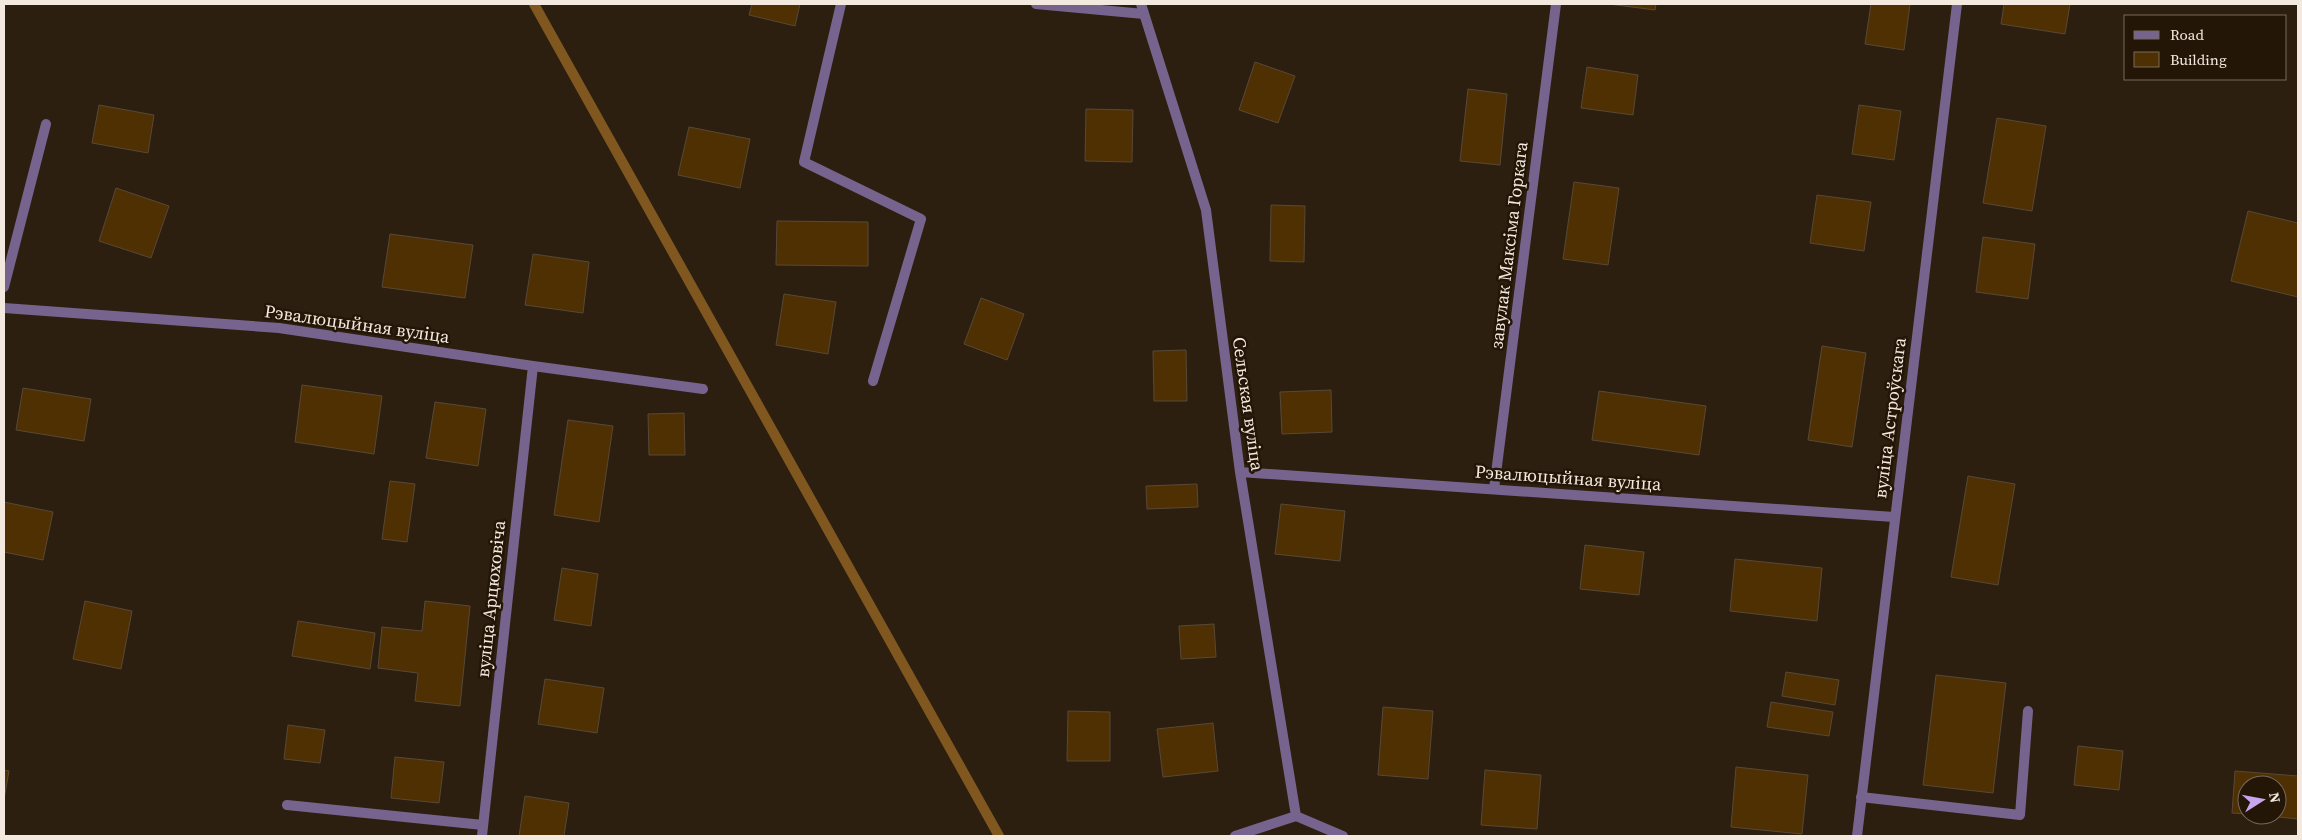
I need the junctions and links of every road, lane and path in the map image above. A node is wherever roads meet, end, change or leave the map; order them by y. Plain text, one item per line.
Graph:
1 (841, 4) edge
2 (1036, 4) edge
3 (1556, 4) edge
4 (1957, 4) edge
5 (1143, 9) edge
6 (46, 124) dead end
7 (4, 287) edge
8 (4, 308) edge
9 (533, 366) junction
10 (873, 381) dead end
11 (703, 389) dead end
12 (1240, 472) junction
13 (1494, 489) junction
14 (1894, 516) junction
15 (2028, 711) dead end
16 (1861, 798) junction
17 (287, 805) dead end
18 (1296, 816) junction
19 (483, 825) junction
20 (482, 836) edge
21 (1235, 836) edge
22 (1343, 836) edge
23 (1857, 836) edge

1 - 10 street
2 - 5 street
3 - 13 street, завулак Максіма Горкага
4 - 14 street, вуліца Астроўскага
5 - 12 street, Сельская вуліца
6 - 7 street
8 - 9 street, Рэвалюцыйная вуліца
9 - 11 street, Рэвалюцыйная вуліца
9 - 19 street, вуліца Арцюховіча
12 - 13 street, Рэвалюцыйная вуліца
12 - 18 street, Сельская вуліца
13 - 14 street, Рэвалюцыйная вуліца
14 - 16 street, вуліца Астроўскага
15 - 16 street
16 - 23 street, вуліца Астроўскага
17 - 19 street
18 - 21 street
18 - 22 street
19 - 20 street, вуліца Арцюховіча

